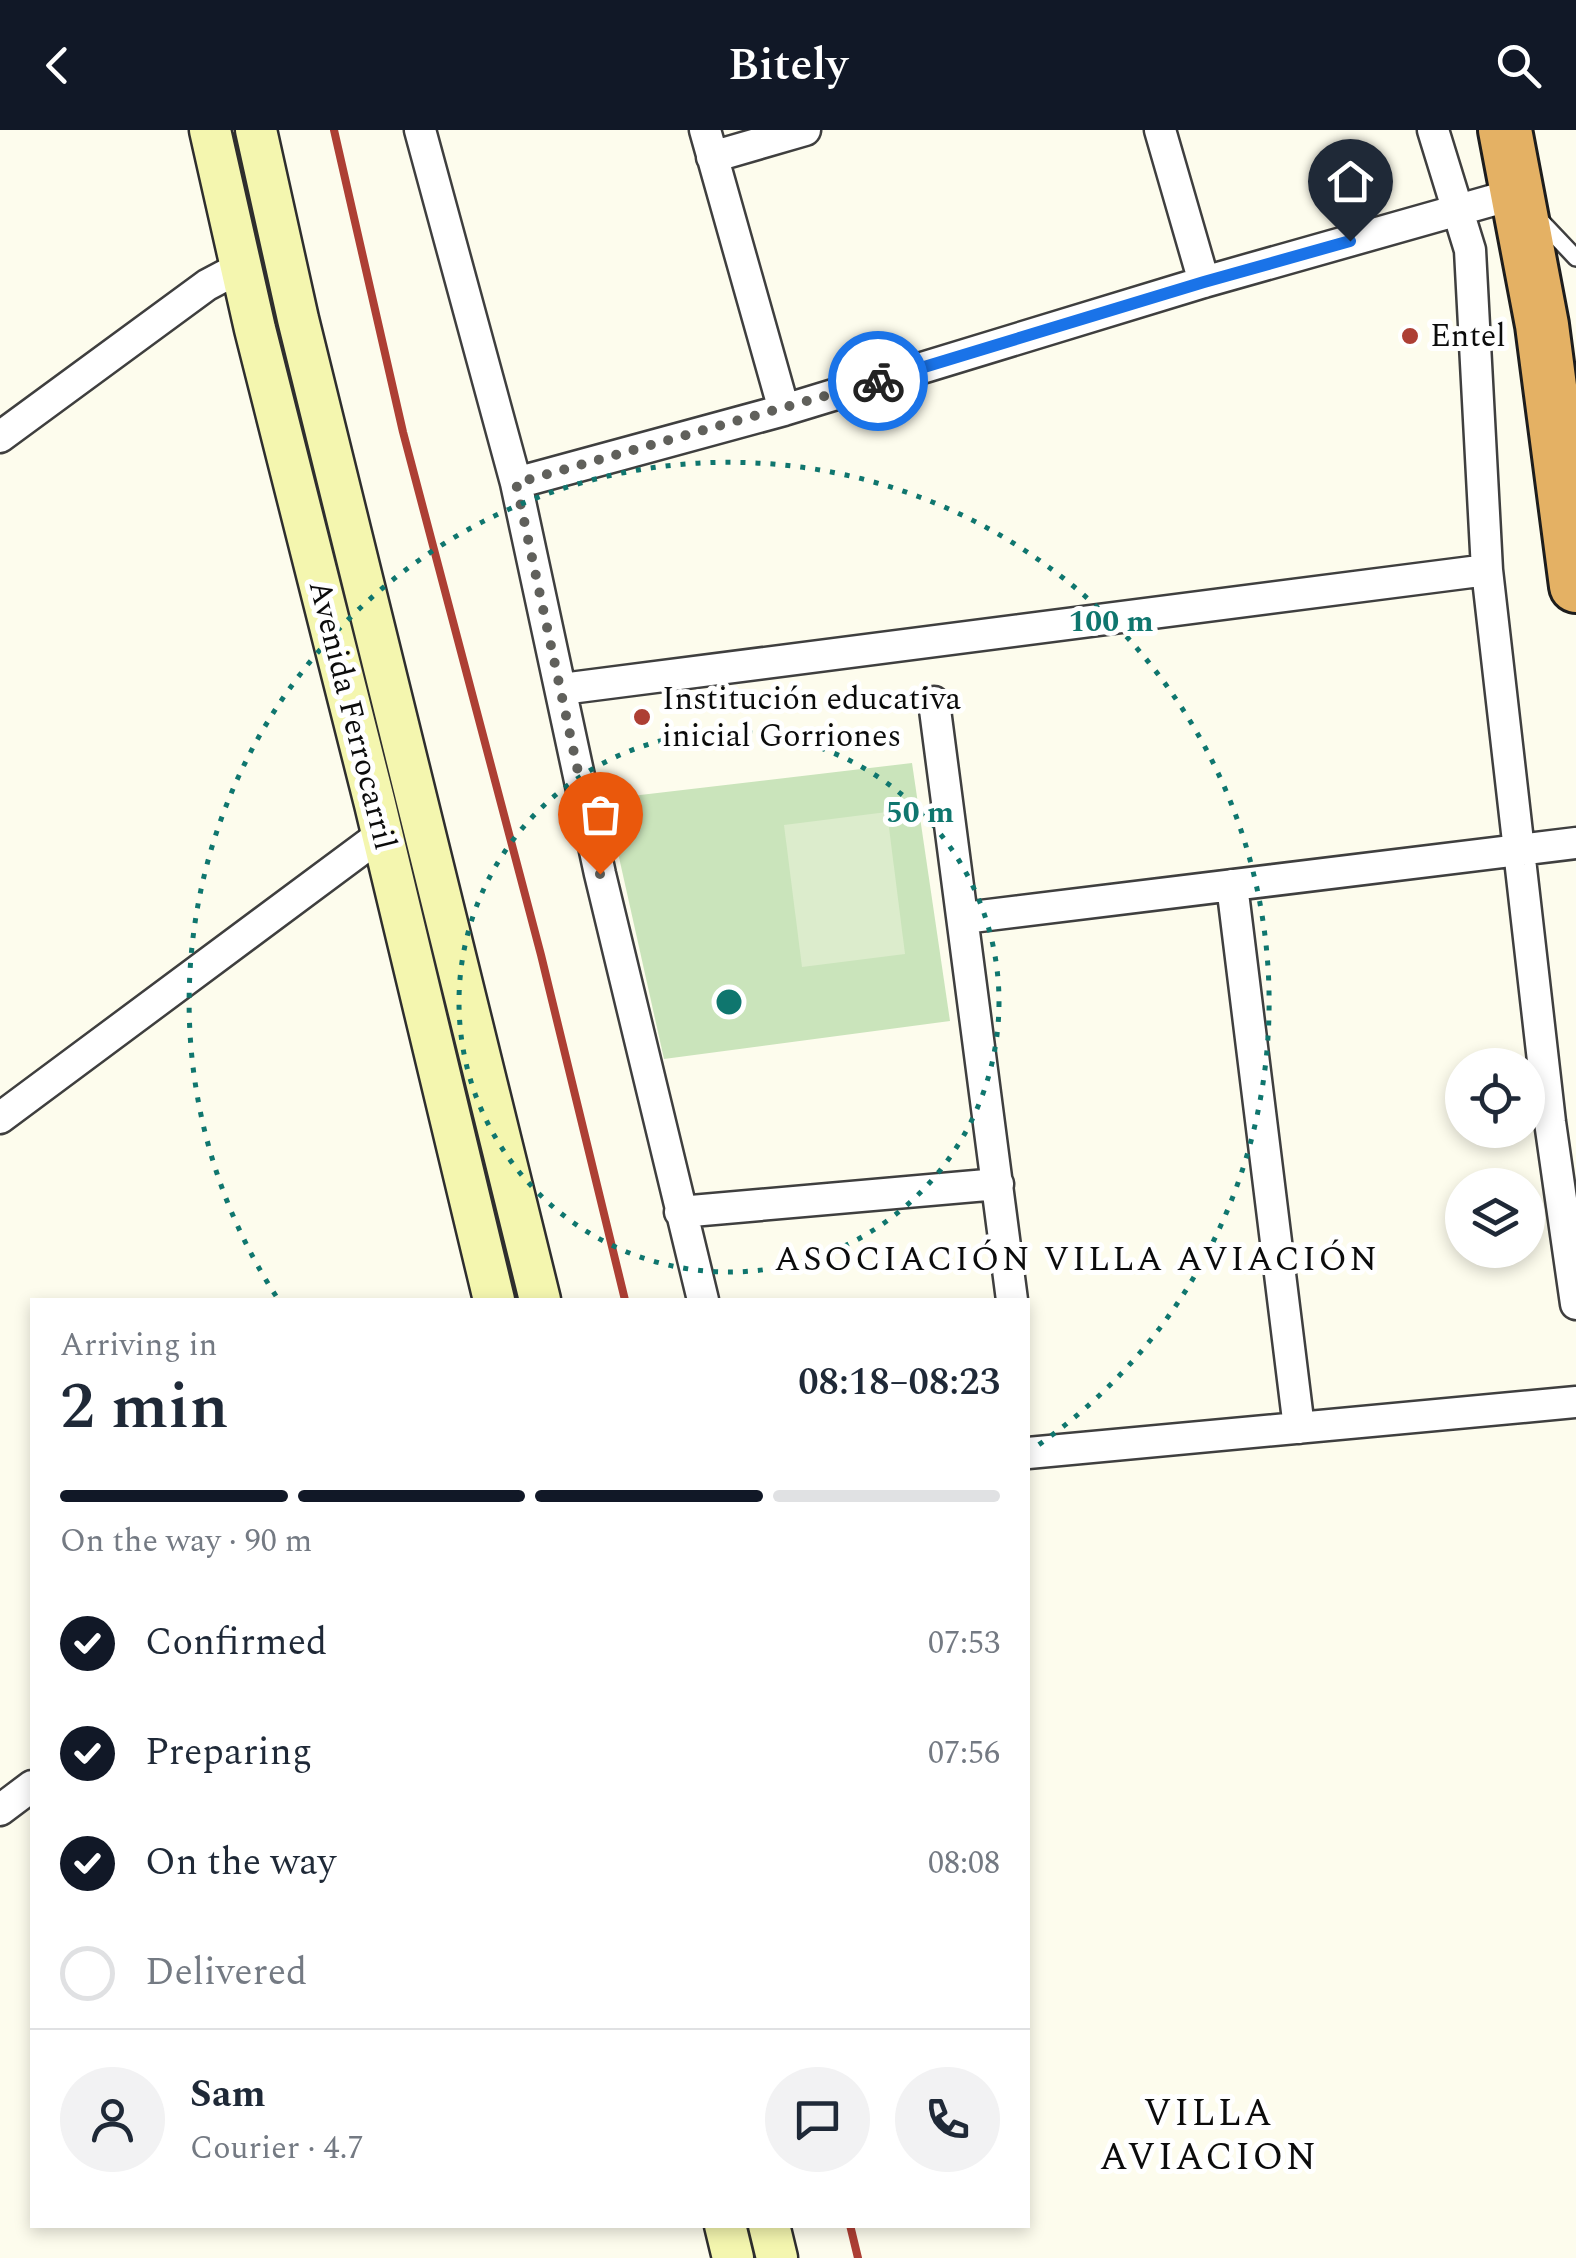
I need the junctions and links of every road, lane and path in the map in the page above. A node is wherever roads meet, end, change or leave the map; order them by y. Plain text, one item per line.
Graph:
1 (210, 130) edge
2 (256, 130) edge
3 (420, 130) edge
4 (805, 130) edge
5 (1160, 130) edge
6 (1433, 130) edge
7 (1505, 130) edge
8 (708, 144) edge
9 (1516, 194) junction
10 (1457, 213) junction
11 (1576, 258) edge
12 (241, 267) junction
13 (1204, 282) junction
14 (784, 410) junction
15 (0, 437) edge
16 (516, 483) junction
17 (1486, 570) junction
18 (1576, 586) edge
19 (562, 689) junction
20 (934, 702) dead end
21 (382, 834) junction
22 (1576, 843) edge
23 (1519, 849) junction
24 (1232, 886) junction
25 (964, 918) junction
26 (0, 1118) edge
27 (998, 1184) junction
28 (680, 1212) junction
29 (494, 1298) edge
30 (540, 1298) edge
31 (702, 1298) edge
32 (1012, 1298) edge
33 (1576, 1304) edge
34 (1576, 1402) edge
35 (1299, 1428) junction
36 (1030, 1444) edge
37 (30, 1788) edge
38 (0, 1810) edge
39 (726, 2228) edge
40 (771, 2228) edge
41 (733, 2258) edge
42 (778, 2258) edge

1 - 12 main road, Avenida Ferrocarril
2 - 30 main road, Avenida Ferrocarril
3 - 16 street
4 - 8 street
5 - 13 street
6 - 10 street
7 - 9 highway
8 - 14 street
9 - 10 street
9 - 11 lane
9 - 18 highway
10 - 13 street
10 - 17 street
12 - 15 street
12 - 21 main road, Avenida Ferrocarril
13 - 14 street
14 - 16 street
16 - 19 street
17 - 19 street
17 - 23 street
19 - 28 street
20 - 25 street
21 - 26 street
21 - 29 main road, Avenida Ferrocarril
22 - 23 street
23 - 24 street
23 - 33 street
24 - 25 street
24 - 35 street
25 - 27 street
27 - 28 street
27 - 32 street
28 - 31 street
34 - 35 street
35 - 36 street
37 - 38 street
39 - 41 main road
40 - 42 main road

